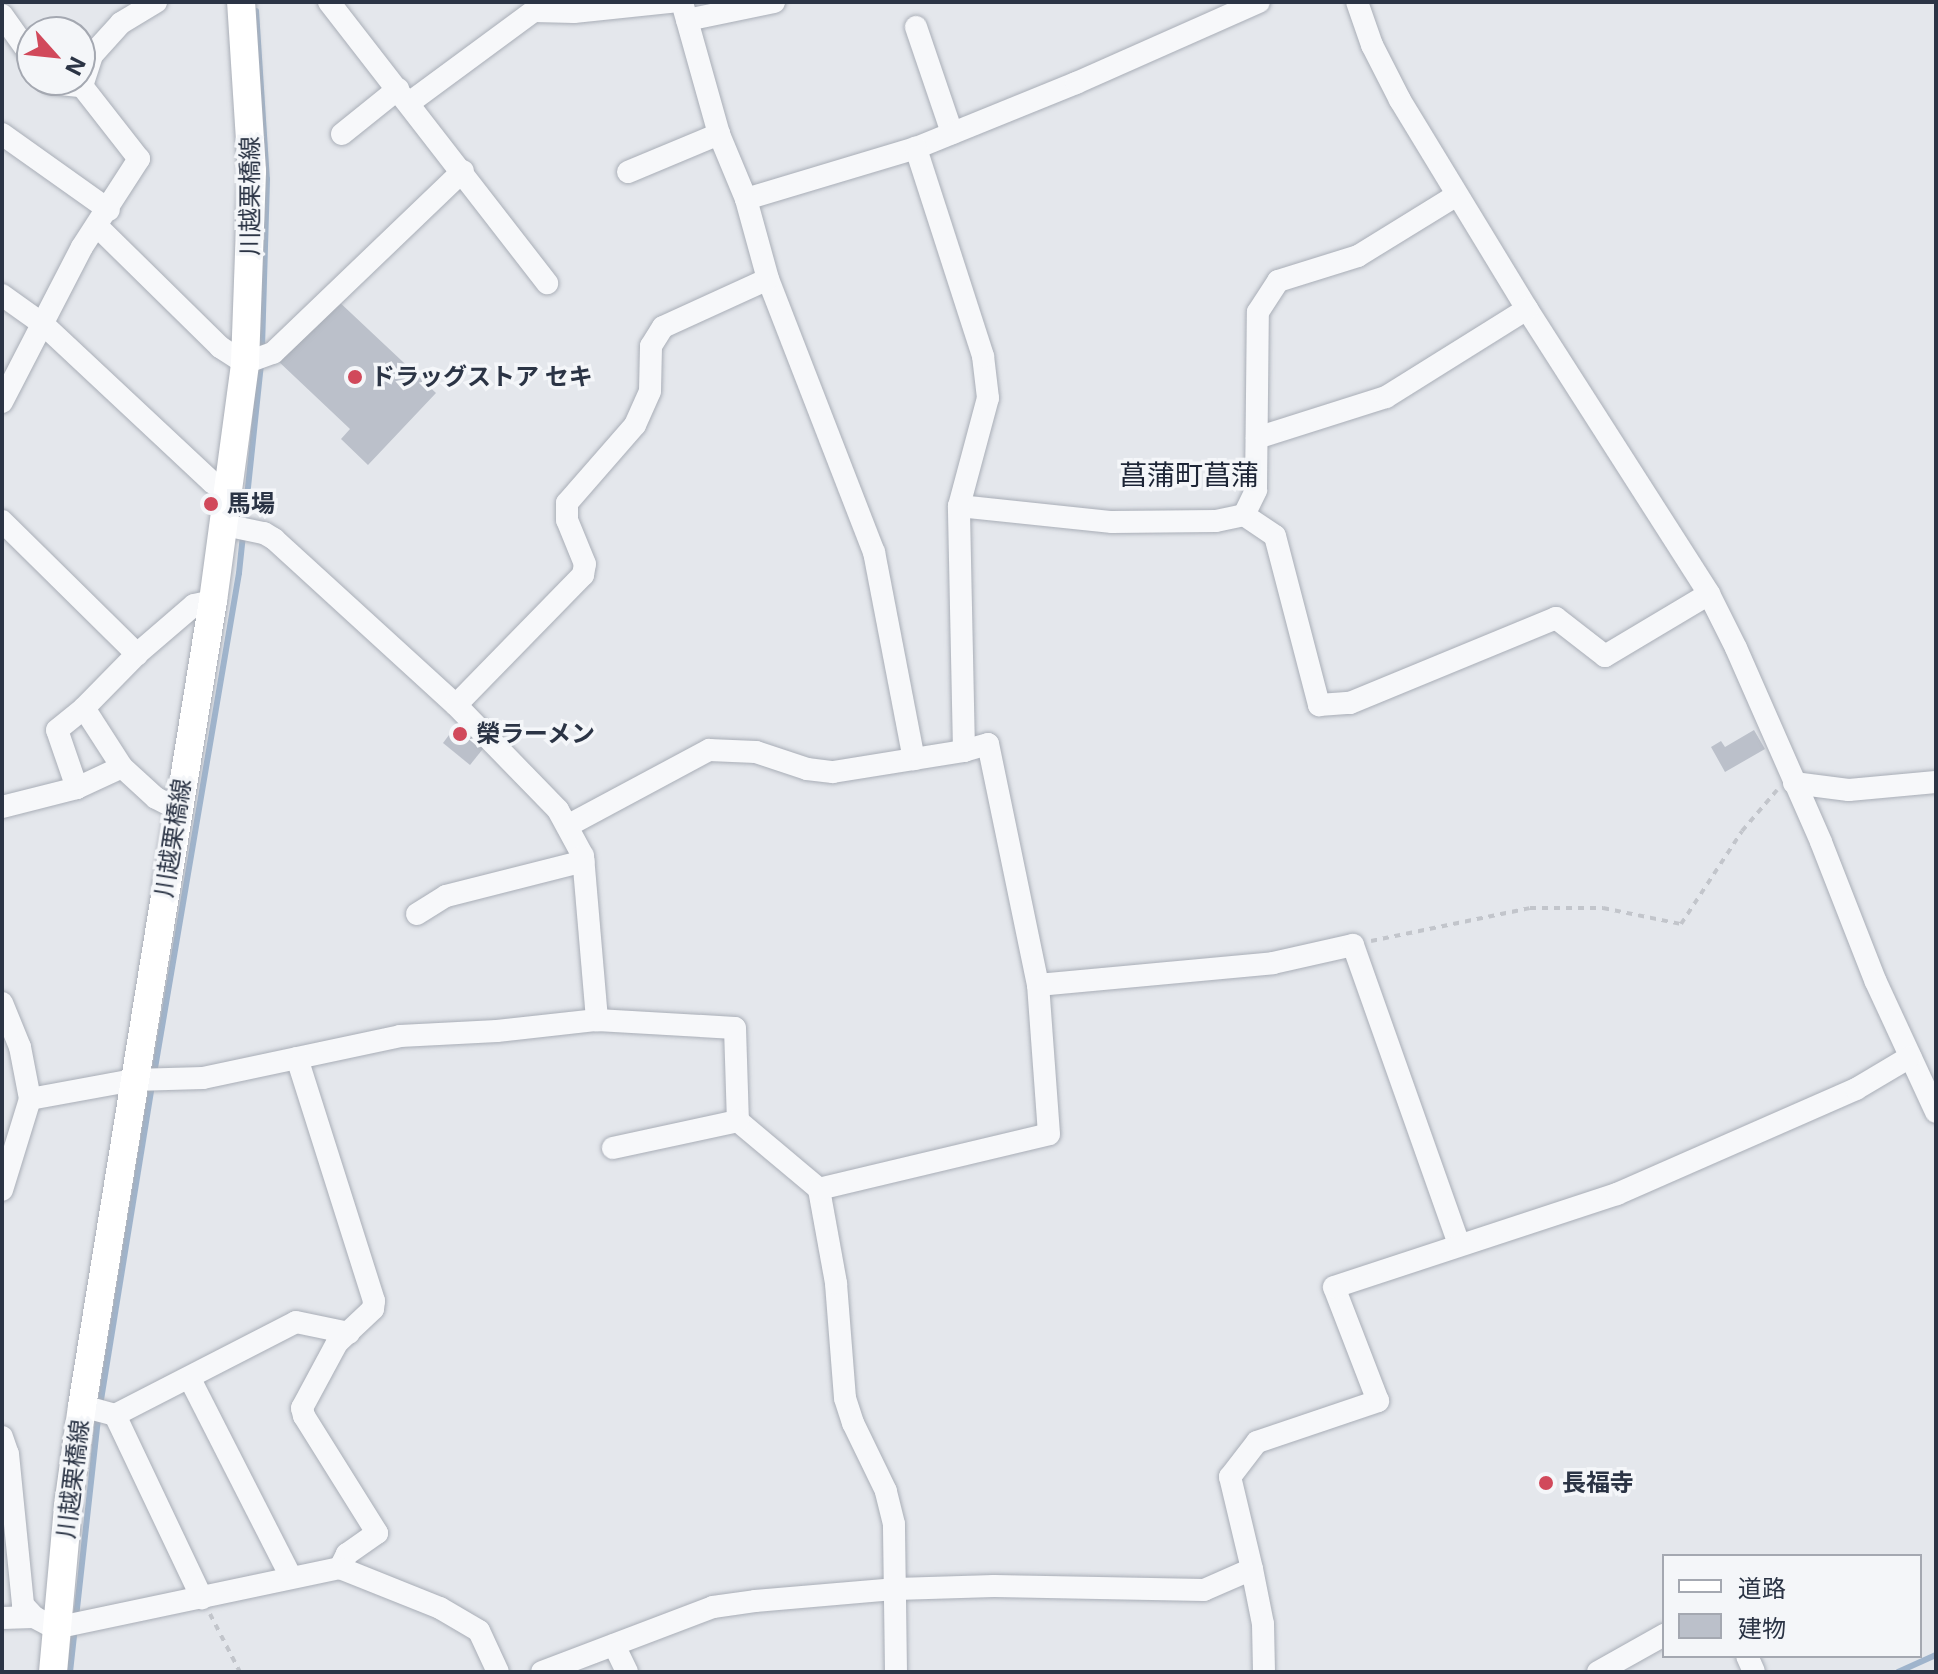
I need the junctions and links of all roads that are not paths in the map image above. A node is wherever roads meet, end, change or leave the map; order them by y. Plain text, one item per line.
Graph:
1 (156, 2) edge
2 (241, 2) edge
3 (329, 2) edge
4 (671, 2) edge
5 (774, 2) edge
6 (1259, 2) edge
7 (1357, 2) edge
8 (684, 11) edge
9 (2, 15) edge
10 (916, 27) dead end
11 (16, 35) edge
12 (96, 51) edge
13 (90, 96) edge
14 (404, 96) junction
15 (952, 133) junction
16 (2, 134) edge
17 (342, 134) dead end
18 (719, 134) junction
19 (916, 148) junction
20 (463, 171) junction
21 (628, 172) dead end
22 (1457, 195) junction
23 (746, 199) junction
24 (103, 218) junction
25 (768, 279) junction
26 (547, 283) dead end
27 (2, 295) edge
28 (1527, 309) junction
29 (44, 325) junction
30 (245, 363) junction
31 (2, 402) edge
32 (1257, 438) junction
33 (229, 489) junction
34 (959, 506) junction
35 (1244, 515) junction
36 (2, 521) edge
37 (225, 525) junction
38 (1709, 594) junction
39 (213, 601) junction
40 (137, 654) junction
41 (456, 705) junction
42 (84, 708) junction
43 (964, 751) junction
44 (914, 759) junction
45 (122, 767) junction
46 (1936, 782) edge
47 (1794, 783) junction
48 (77, 788) junction
49 (2, 807) edge
50 (178, 809) junction
51 (569, 825) junction
52 (584, 861) junction
53 (417, 914) dead end
54 (1038, 985) junction
55 (2, 1003) edge
56 (597, 1020) junction
57 (11, 1049) edge
58 (1910, 1057) junction
59 (297, 1058) junction
60 (134, 1080) junction
61 (30, 1099) junction
62 (1936, 1112) edge
63 (738, 1121) junction
64 (613, 1148) dead end
65 (819, 1189) junction
66 (2, 1190) edge
67 (1459, 1244) junction
68 (349, 1333) junction
69 (190, 1379) junction
70 (82, 1406) junction
71 (115, 1415) junction
72 (2, 1437) edge
73 (340, 1568) junction
74 (1252, 1569) junction
75 (291, 1577) junction
76 (896, 1589) junction
77 (202, 1598) junction
78 (2, 1618) edge
79 (44, 1623) junction
80 (1662, 1636) edge
81 (614, 1645) junction
82 (53, 1672) edge
83 (498, 1672) edge
84 (542, 1672) edge
85 (627, 1672) edge
86 (896, 1672) edge
87 (1264, 1672) edge
88 (1598, 1672) edge

1 - 12 street
2 - 30 main road, 川越栗橋線
3 - 14 street
4 - 14 street
5 - 8 street
6 - 15 street
7 - 22 street
8 - 18 street
9 - 11 street
10 - 15 street
13 - 24 street
14 - 17 street
14 - 20 street
15 - 19 street
16 - 24 street
18 - 21 street
18 - 23 street
19 - 23 street
19 - 34 street
20 - 26 street
20 - 30 street
22 - 28 street
22 - 32 street
23 - 25 street
24 - 29 street
24 - 30 street
25 - 41 street
25 - 44 street
27 - 29 street
28 - 32 street
28 - 38 street
29 - 31 street
29 - 33 street
30 - 33 main road, 川越栗橋線
32 - 35 street
33 - 37 main road, 川越栗橋線
34 - 35 street
34 - 43 street
35 - 38 street
36 - 40 street
37 - 39 main road, 川越栗橋線
37 - 41 street
38 - 47 street
39 - 40 street
39 - 50 main road, 川越栗橋線
40 - 42 street
41 - 51 street
42 - 45 street
42 - 48 street
43 - 44 street
43 - 54 street
44 - 51 street
45 - 48 street
45 - 50 street
46 - 47 street
47 - 58 street
48 - 49 street
50 - 60 main road, 川越栗橋線
51 - 52 street
52 - 53 street
52 - 56 street
54 - 65 street
54 - 67 street
55 - 57 street
56 - 59 street
56 - 63 street
57 - 61 street
58 - 62 street
58 - 67 street
59 - 60 street
59 - 68 street
60 - 61 street
60 - 70 main road, 川越栗橋線
61 - 66 street
63 - 64 street
63 - 65 street
65 - 76 street
67 - 74 street
68 - 69 street
68 - 73 street
69 - 71 street
69 - 75 street
70 - 71 street
70 - 79 main road, 川越栗橋線
71 - 77 street
72 - 79 street
73 - 75 street
73 - 83 street
74 - 76 street
74 - 87 street
75 - 77 street
76 - 81 street
76 - 86 street
77 - 79 street
78 - 79 street
79 - 82 main road, 川越栗橋線
80 - 88 street
81 - 84 street
81 - 85 street

